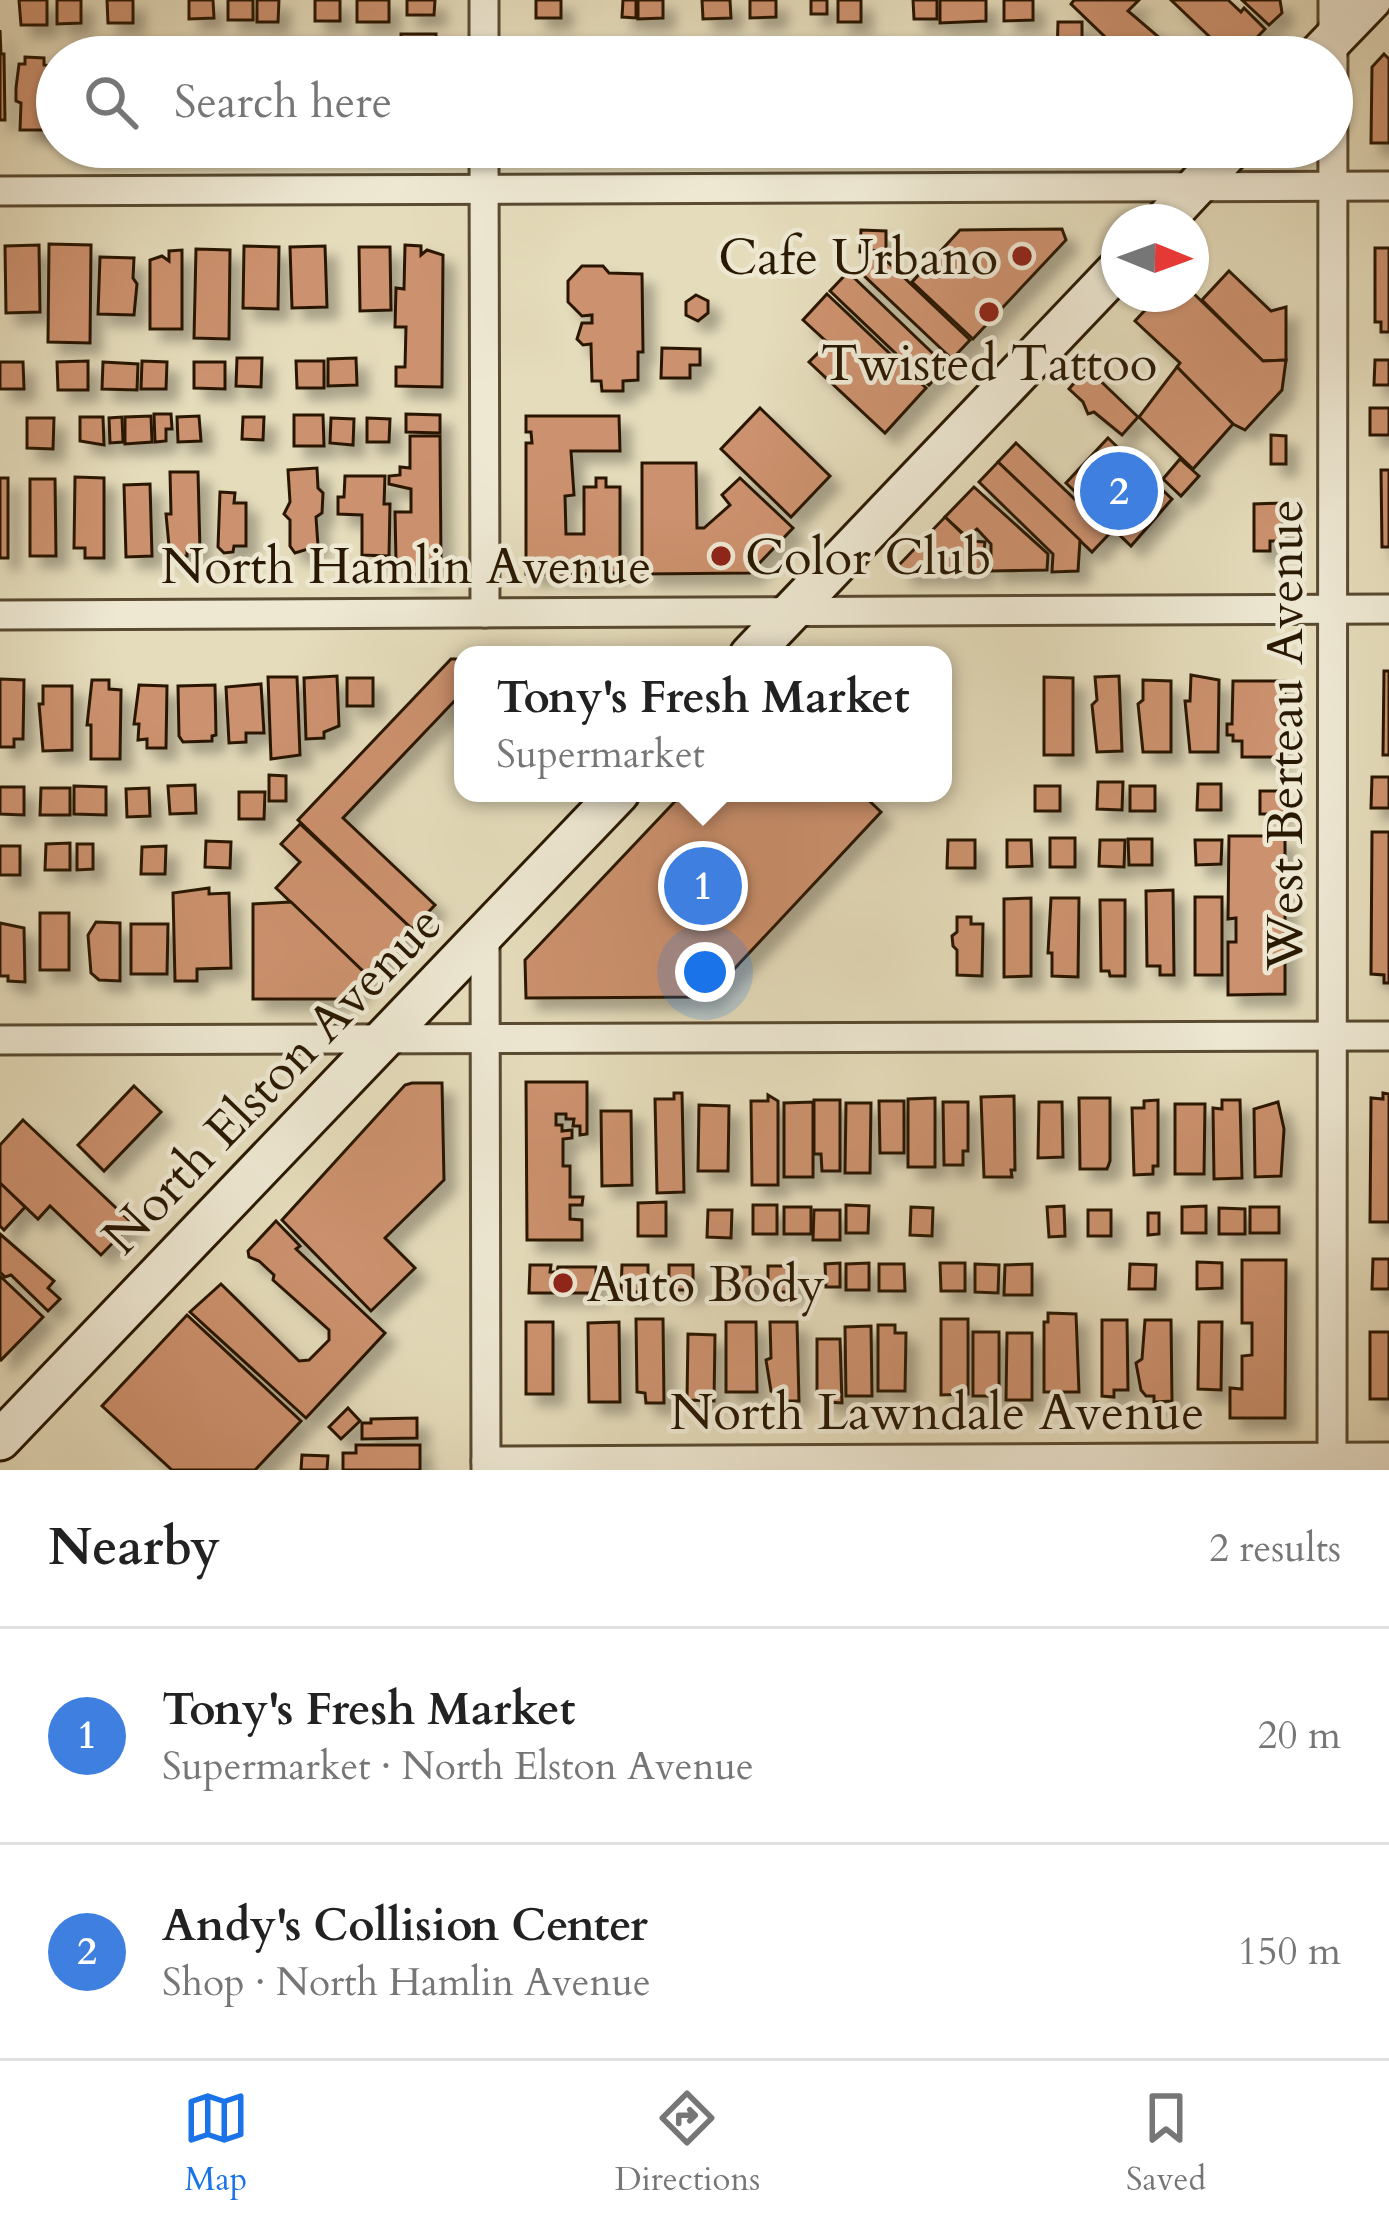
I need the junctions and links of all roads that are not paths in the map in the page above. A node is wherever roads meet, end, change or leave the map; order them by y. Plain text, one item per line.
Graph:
1 (484, 0) edge
2 (1333, 0) edge
3 (1371, 0) edge
4 (484, 36) edge
5 (1326, 36) edge
6 (1336, 36) edge
7 (484, 168) edge
8 (1213, 168) edge
9 (1332, 168) edge
10 (1389, 186) edge
11 (1333, 187) junction
12 (1194, 189) junction
13 (0, 190) edge
14 (484, 190) junction
15 (1180, 204) edge
16 (1101, 287) edge
17 (1332, 609) junction
18 (1389, 609) edge
19 (792, 611) junction
20 (484, 613) junction
21 (0, 615) edge
22 (759, 646) edge
23 (610, 802) edge
24 (485, 933) junction
25 (1332, 1036) junction
26 (1389, 1036) edge
27 (382, 1039) junction
28 (485, 1039) junction
29 (0, 1040) edge
30 (0, 1439) edge
31 (1389, 1457) edge
32 (1332, 1464) edge
33 (486, 1466) edge

1 - 4 street
2 - 5 street, West Berteau Avenue
3 - 6 main road
7 - 14 street
8 - 12 main road
9 - 11 street, West Berteau Avenue
10 - 11 street
11 - 12 street
11 - 17 street, West Berteau Avenue
12 - 14 street
12 - 15 main road
13 - 14 street
14 - 20 street
16 - 19 main road
17 - 18 street, North Hamlin Avenue
17 - 19 street, North Hamlin Avenue
17 - 25 street, West Berteau Avenue
19 - 20 street, North Hamlin Avenue
19 - 22 main road
20 - 21 street, North Hamlin Avenue
23 - 24 main road, North Elston Avenue
24 - 27 main road, North Elston Avenue
24 - 28 street
25 - 26 street
25 - 28 street
25 - 32 street, West Berteau Avenue
27 - 28 street
27 - 29 street
27 - 30 main road, North Elston Avenue
28 - 33 street
31 - 32 street, North Lawndale Avenue
32 - 33 street, North Lawndale Avenue

